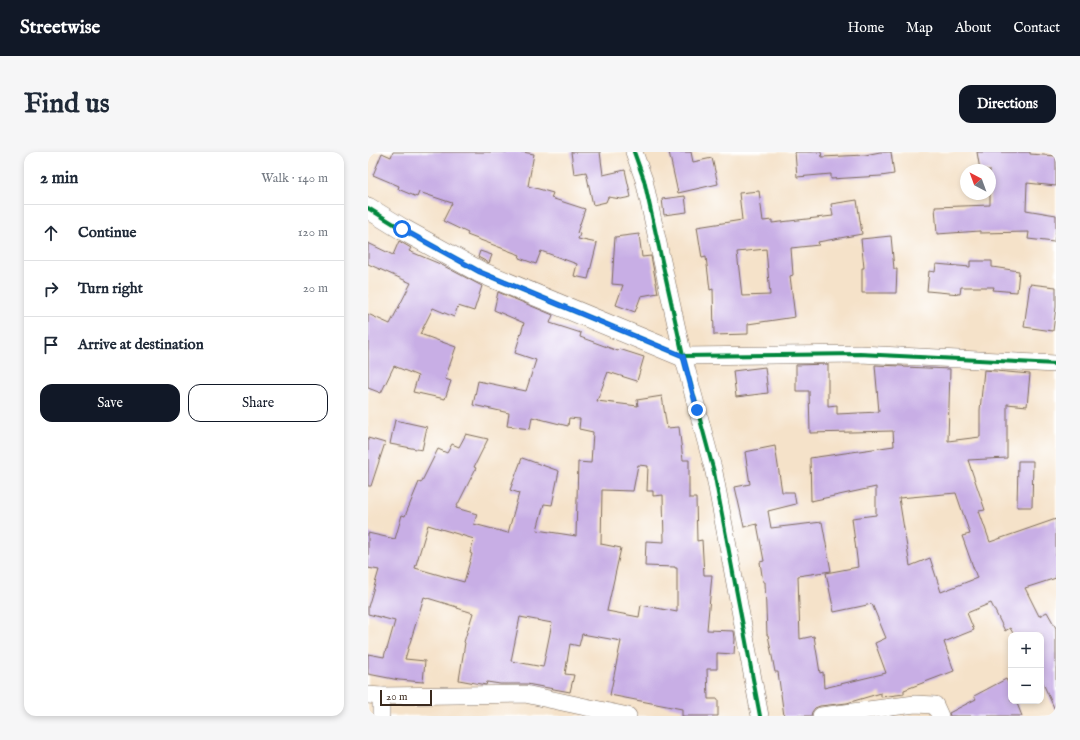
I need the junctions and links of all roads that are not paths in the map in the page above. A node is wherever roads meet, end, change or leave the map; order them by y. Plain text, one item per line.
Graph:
1 (634, 152) edge
2 (368, 208) edge
3 (683, 356) junction
4 (1056, 364) edge
5 (374, 696) edge
6 (381, 716) edge
7 (628, 716) edge
8 (760, 716) edge
9 (821, 716) edge
10 (940, 716) edge

1 - 3 street
2 - 3 street
3 - 4 street
3 - 8 street
5 - 6 street
5 - 7 street
9 - 10 street

